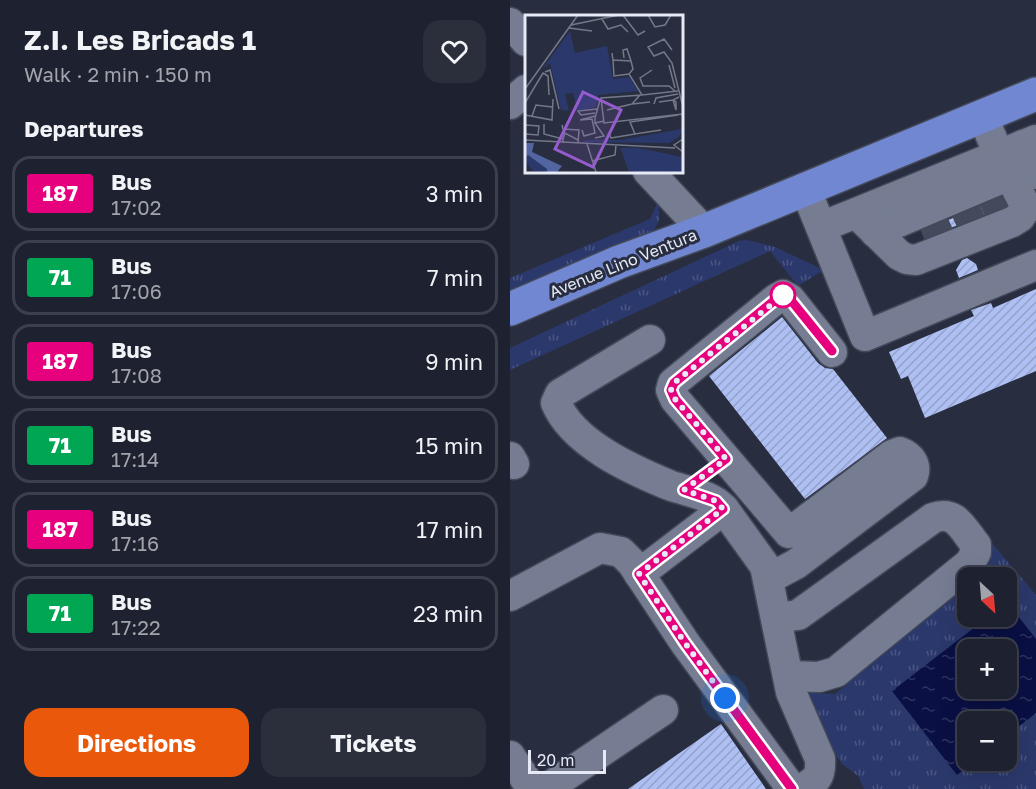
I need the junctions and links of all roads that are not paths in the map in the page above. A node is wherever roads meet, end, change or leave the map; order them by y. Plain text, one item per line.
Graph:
1 (510, 23) edge
2 (525, 40) edge
3 (525, 91) edge
4 (1036, 94) edge
5 (510, 104) edge
6 (982, 116) junction
7 (649, 172) edge
8 (1010, 179) edge
9 (805, 188) junction
10 (953, 222) junction
11 (865, 223) junction
12 (821, 227) junction
13 (704, 231) junction
14 (1036, 266) edge
15 (510, 309) edge
16 (510, 329) edge
17 (650, 340) dead end
18 (832, 351) dead end
19 (726, 459) junction
20 (684, 490) junction
21 (723, 509) junction
22 (789, 533) junction
23 (764, 567) junction
24 (639, 574) junction
25 (510, 596) edge
26 (776, 618) junction
27 (788, 676) junction
28 (663, 710) dead end
29 (510, 756) edge
30 (532, 789) edge
31 (546, 789) edge
32 (792, 789) edge
33 (802, 789) edge

1 - 2 lane
3 - 5 lane
4 - 6 main road
6 - 8 lane
6 - 9 main road
7 - 13 lane
8 - 10 lane
8 - 10 lane
8 - 11 lane
9 - 12 lane
9 - 13 main road
10 - 11 lane
10 - 11 lane
11 - 12 lane
12 - 14 lane
13 - 15 main road, Avenue Lino Ventura
13 - 16 main road, Avenue Lino Ventura
17 - 20 lane
18 - 19 lane
19 - 20 lane
19 - 22 lane
20 - 21 lane
21 - 23 lane
21 - 24 lane
22 - 23 lane
22 - 23 lane
23 - 26 lane
24 - 25 lane
24 - 32 lane
26 - 27 lane
26 - 27 lane
27 - 33 lane
28 - 31 lane
29 - 30 lane

